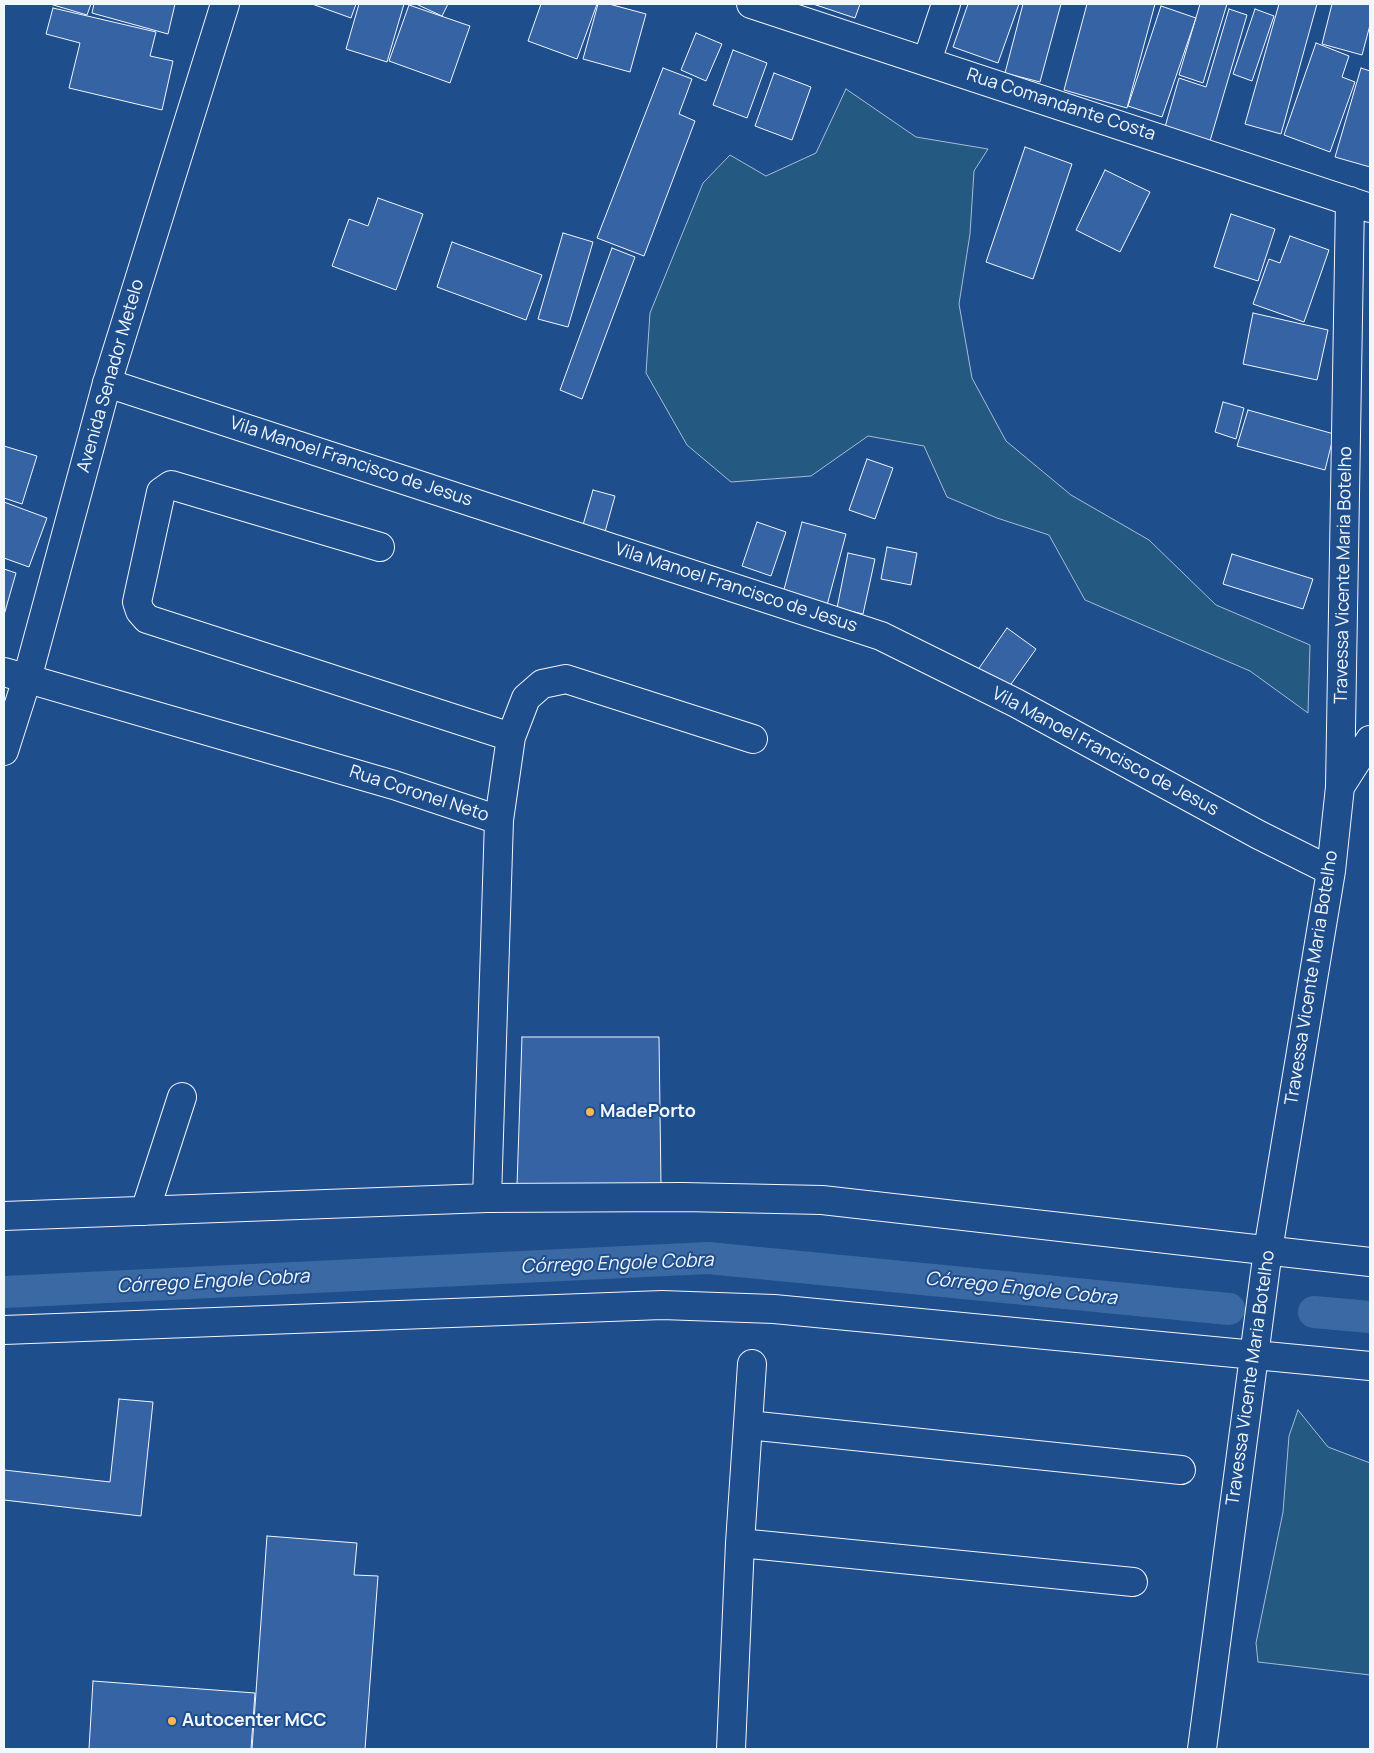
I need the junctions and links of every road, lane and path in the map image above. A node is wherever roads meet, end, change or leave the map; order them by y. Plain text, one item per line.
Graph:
1 (225, 4) edge
2 (751, 4) edge
3 (946, 4) edge
4 (927, 61) junction
5 (1360, 205) edge
6 (108, 383) junction
7 (380, 547) dead end
8 (15, 676) edge
9 (511, 738) junction
10 (753, 739) dead end
11 (1370, 740) edge
12 (4, 751) edge
13 (1340, 787) junction
14 (499, 820) junction
15 (1331, 871) junction
16 (182, 1097) dead end
17 (486, 1198) junction
18 (145, 1211) junction
19 (4, 1216) edge
20 (1268, 1250) junction
21 (1370, 1262) edge
22 (4, 1330) edge
23 (1255, 1355) junction
24 (752, 1364) dead end
25 (1370, 1366) edge
26 (748, 1425) junction
27 (1181, 1470) dead end
28 (740, 1543) junction
29 (1134, 1582) dead end
30 (1208, 1748) edge
31 (731, 1749) edge

1 - 6 street, Avenida Senador Metelo
2 - 4 street, Rua Comandante Costa
3 - 4 street
4 - 5 street, Rua Comandante Costa
5 - 13 street, Travessa Vicente Maria Botelho
6 - 8 street, Avenida Senador Metelo
6 - 15 street, Vila Manoel Francisco de Jesus
7 - 9 street
8 - 12 street, Avenida Senador Metelo
8 - 14 street, Rua Coronel Neto
9 - 10 street
9 - 14 street
11 - 13 street
13 - 15 street, Travessa Vicente Maria Botelho
14 - 17 street, Rua Coronel Neto
15 - 20 street, Travessa Vicente Maria Botelho
16 - 18 street
17 - 18 street
17 - 20 street
18 - 19 street
20 - 21 street
20 - 23 street, Travessa Vicente Maria Botelho
22 - 23 street
23 - 25 street
23 - 30 street, Travessa Vicente Maria Botelho
24 - 26 street
26 - 27 street
26 - 28 street
28 - 29 street
28 - 31 street

